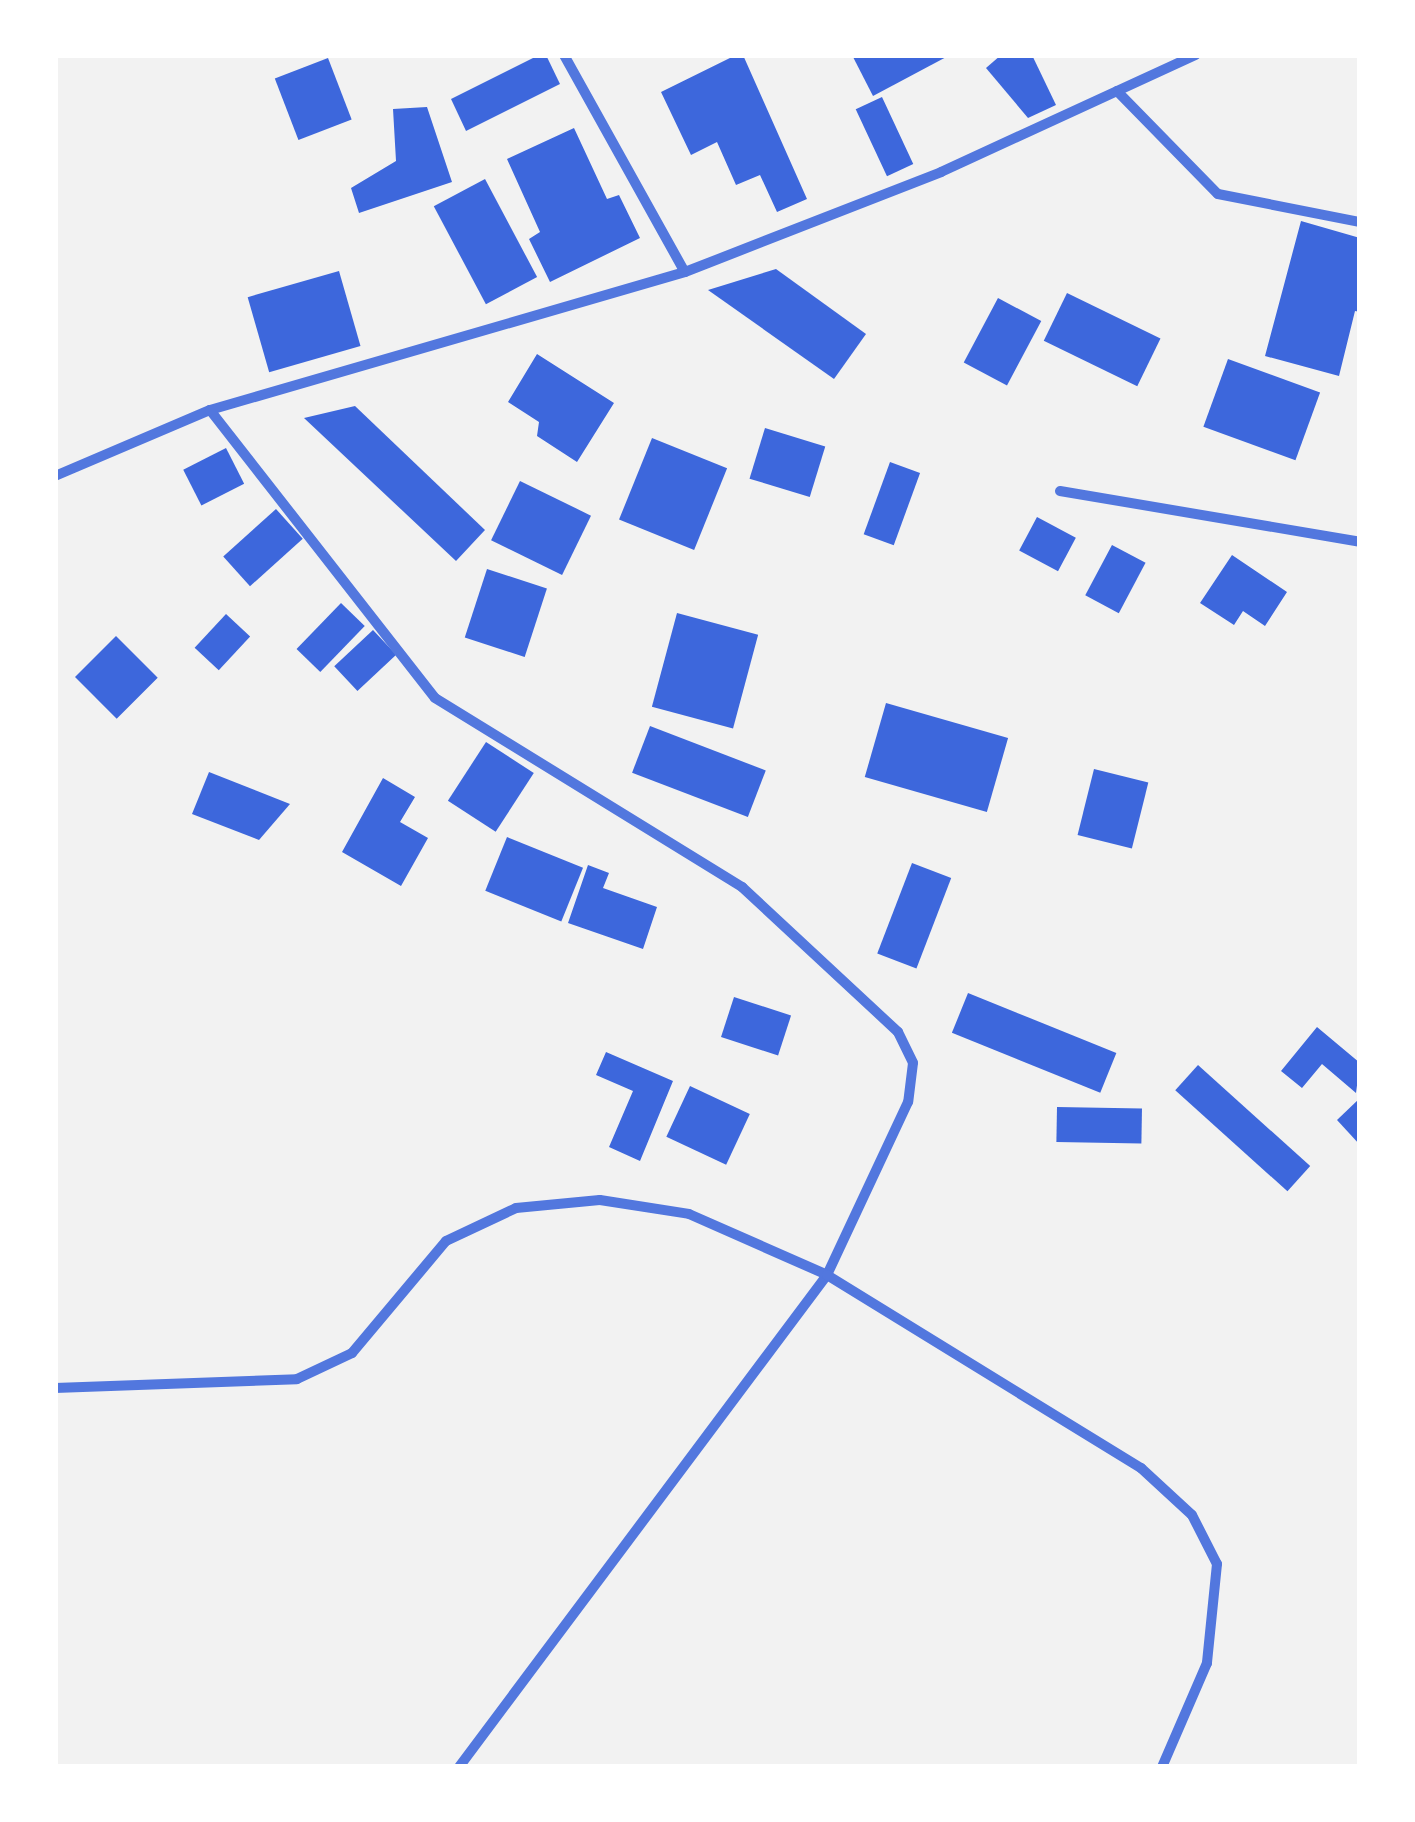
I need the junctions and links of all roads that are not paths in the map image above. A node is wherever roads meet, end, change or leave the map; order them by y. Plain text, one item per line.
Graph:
1 (564, 55) edge
2 (1195, 55) edge
3 (1117, 91) junction
4 (1360, 222) edge
5 (685, 272) junction
6 (210, 410) junction
7 (55, 476) edge
8 (1060, 492) dead end
9 (1360, 542) edge
10 (826, 1276) junction
11 (55, 1388) edge
12 (459, 1767) edge
13 (1162, 1767) edge

1 - 5 street
2 - 3 street
3 - 4 street
3 - 5 street
5 - 6 street
6 - 7 street
6 - 10 street
8 - 9 street
10 - 11 street
10 - 12 street
10 - 13 street

